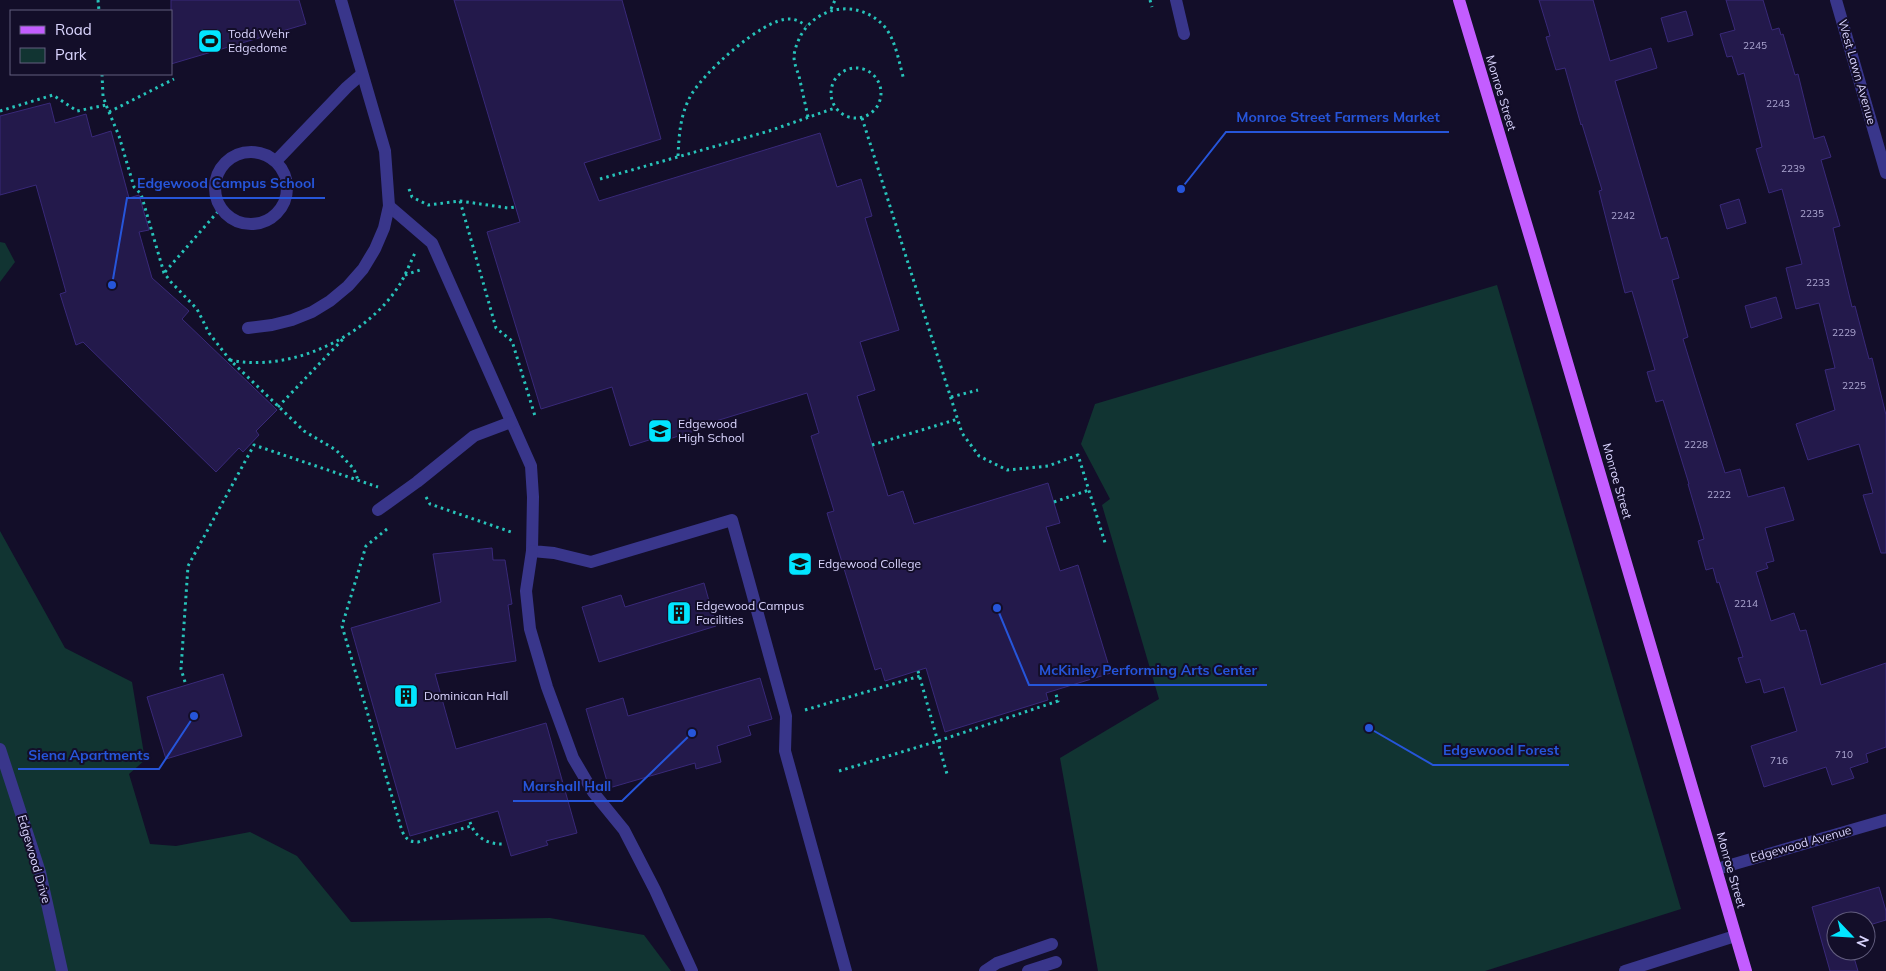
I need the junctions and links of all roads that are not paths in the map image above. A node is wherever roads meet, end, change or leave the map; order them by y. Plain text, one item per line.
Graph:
1 (341, 0) edge
2 (1176, 0) edge
3 (1459, 0) edge
4 (1836, 0) edge
5 (1184, 34) dead end
6 (362, 74) junction
7 (276, 161) junction
8 (1886, 173) edge
9 (389, 206) junction
10 (248, 328) dead end
11 (511, 422) junction
12 (378, 510) road end
13 (532, 551) junction
14 (0, 749) edge
15 (1886, 820) edge
16 (1717, 869) junction
17 (1735, 936) junction
18 (1052, 944) dead end
19 (1056, 962) dead end
20 (62, 971) edge
21 (692, 971) edge
22 (846, 971) edge
23 (985, 971) edge
24 (1028, 971) edge
25 (1625, 971) edge
26 (1746, 971) edge

1 - 6 street
2 - 5 street
3 - 16 main road, Monroe Street
4 - 8 street, West Lawn Avenue
6 - 7 street
6 - 9 street
7 - 7 street
9 - 10 street
9 - 11 street
11 - 12 street
11 - 13 street
13 - 21 street
13 - 22 street
14 - 20 street, Edgewood Drive
15 - 16 street, Edgewood Avenue
16 - 17 main road, Monroe Street
17 - 25 street
17 - 26 main road, Monroe Street
18 - 23 street
19 - 24 street

